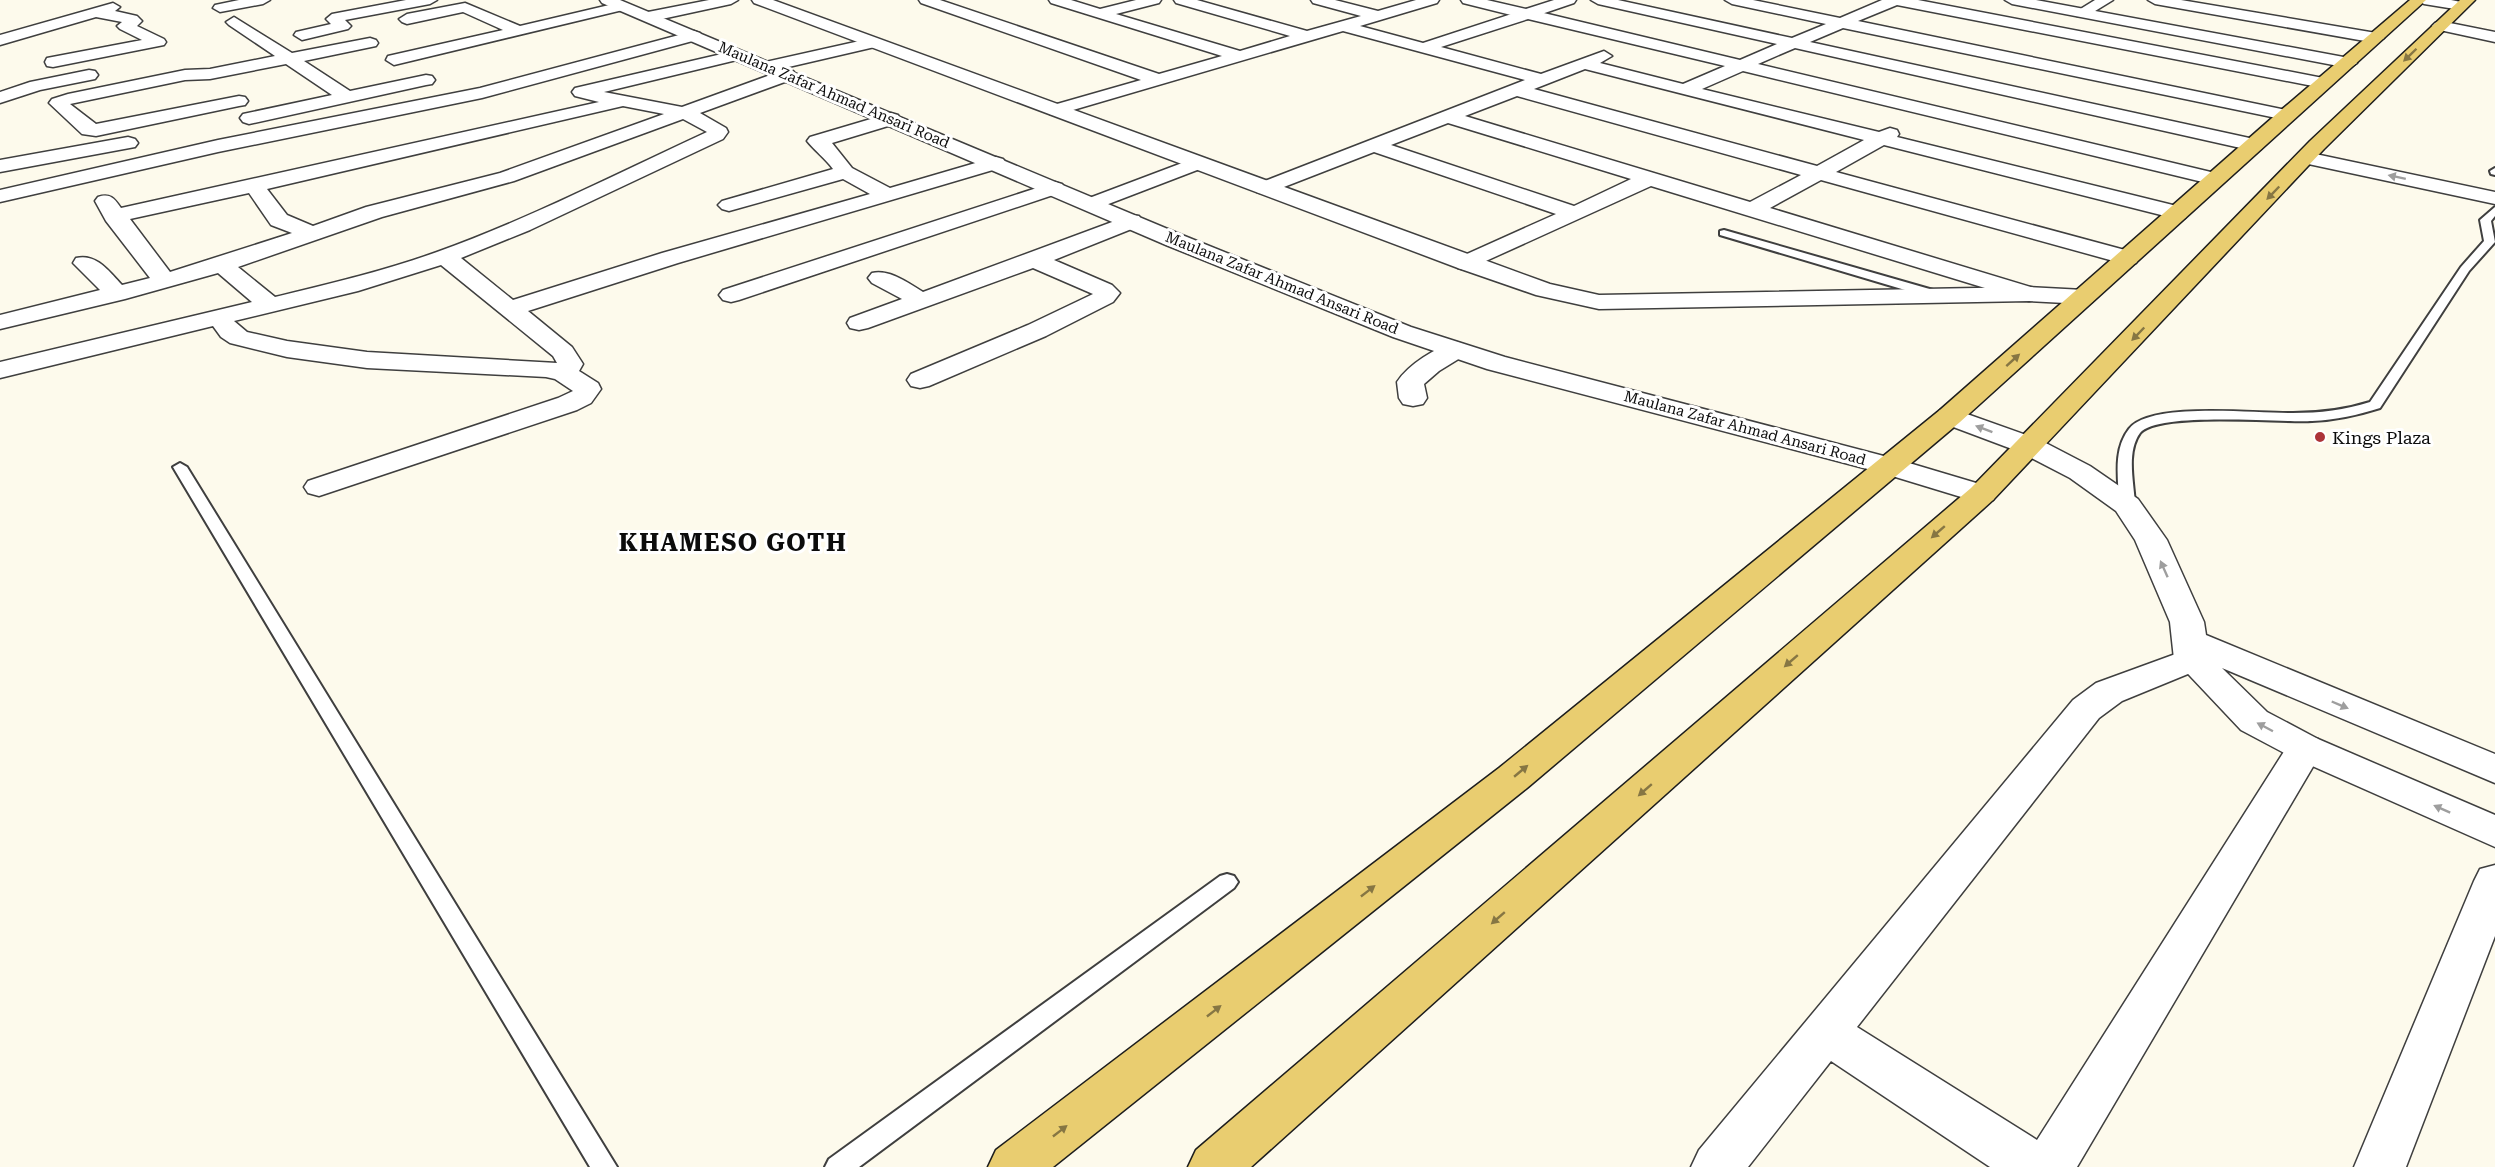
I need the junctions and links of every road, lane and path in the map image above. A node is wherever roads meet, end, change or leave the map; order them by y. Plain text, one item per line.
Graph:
1 (345, 0) edge
2 (430, 0) edge
3 (731, 0) edge
4 (926, 0) edge
5 (1056, 0) edge
6 (1154, 0) edge
7 (1181, 0) edge
8 (1318, 0) edge
9 (1432, 0) edge
10 (1468, 0) edge
11 (1569, 0) edge
12 (1598, 0) edge
13 (1732, 0) edge
14 (2012, 0) edge
15 (2106, 0) edge
16 (2155, 0) edge
17 (2419, 0) edge
18 (2424, 0) edge
19 (764, 1) edge
20 (133, 2) dead end
21 (1857, 2) dead end
22 (615, 3) edge
23 (2465, 3) edge
24 (268, 4) edge
25 (63, 6) dead end
26 (1879, 7) junction
27 (220, 8) dead end
28 (94, 12) junction
29 (2082, 13) junction
30 (1100, 14) junction
31 (1527, 14) junction
32 (1378, 15) junction
33 (2375, 15) dead end
34 (648, 17) junction
35 (75, 18) junction
36 (409, 18) junction
37 (2115, 19) junction
38 (2398, 19) junction
39 (234, 22) dead end
40 (1067, 22) dead end
41 (1842, 23) junction
42 (382, 24) dead end
43 (52, 25) junction
44 (1342, 26) junction
45 (2440, 26) junction
46 (357, 28) junction
47 (1046, 28) dead end
48 (0, 31) edge
49 (519, 31) junction
50 (1024, 34) junction
51 (694, 36) junction
52 (1306, 36) junction
53 (2084, 36) junction
54 (2495, 37) edge
55 (2376, 38) junction
56 (0, 40) edge
57 (267, 42) junction
58 (1642, 42) junction
59 (873, 43) junction
60 (1793, 43) junction
61 (459, 46) junction
62 (237, 48) dead end
63 (1423, 48) junction
64 (117, 50) junction
65 (38, 51) junction
66 (739, 55) junction
67 (550, 56) dead end
68 (1239, 56) junction
69 (290, 58) junction
70 (394, 60) junction
71 (131, 61) dead end
72 (2031, 62) junction
73 (2349, 63) junction
74 (1583, 64) junction
75 (1741, 66) junction
76 (576, 69) junction
77 (777, 71) junction
78 (104, 73) dead end
79 (201, 75) junction
80 (426, 80) junction
81 (1159, 80) junction
82 (1543, 80) junction
83 (2323, 83) junction
84 (1979, 84) junction
85 (1516, 90) junction
86 (1684, 90) junction
87 (468, 96) junction
88 (346, 97) junction
89 (0, 98) edge
90 (506, 99) junction
91 (239, 100) junction
92 (621, 102) junction
93 (416, 107) junction
94 (1056, 110) junction
95 (684, 111) junction
96 (1930, 111) junction
97 (2286, 115) junction
98 (256, 116) junction
99 (1447, 117) junction
100 (891, 119) junction
101 (228, 122) dead end
102 (96, 130) junction
103 (272, 136) junction
104 (149, 139) dead end
105 (1881, 139) junction
106 (34, 141) dead end
107 (596, 145) junction
108 (2253, 145) junction
109 (1374, 146) junction
110 (2311, 151) junction
111 (661, 161) junction
112 (996, 163) junction
113 (1198, 163) junction
114 (0, 166) edge
115 (845, 172) junction
116 (1818, 174) junction
117 (89, 175) junction
118 (1649, 179) junction
119 (2216, 179) junction
120 (2495, 184) edge
121 (254, 186) junction
122 (1055, 188) junction
123 (1264, 188) junction
124 (888, 195) junction
125 (0, 196) edge
126 (2495, 198) edge
127 (1091, 204) junction
128 (729, 205) dead end
129 (1752, 210) junction
130 (2495, 210) edge
131 (1575, 213) junction
132 (2177, 213) junction
133 (114, 216) junction
134 (1131, 221) junction
135 (311, 233) junction
136 (1724, 233) dead end
137 (758, 234) junction
138 (445, 257) junction
139 (2128, 258) junction
140 (1034, 260) junction
141 (84, 263) dead end
142 (1466, 264) junction
143 (222, 265) junction
144 (814, 267) junction
145 (880, 278) dead end
146 (165, 281) junction
147 (117, 294) junction
148 (2029, 294) junction
149 (731, 295) dead end
150 (1936, 295) junction
151 (2084, 297) junction
152 (923, 301) junction
153 (76, 304) junction
154 (270, 304) junction
155 (510, 309) junction
156 (7, 315) edge
157 (218, 317) junction
158 (859, 323) dead end
159 (112, 344) junction
160 (1456, 350) junction
161 (0, 370) edge
162 (564, 373) junction
163 (920, 380) dead end
164 (1413, 398) dead end
165 (1950, 416) junction
166 (2030, 447) junction
167 (1889, 466) junction
168 (180, 467) dead end
169 (319, 487) dead end
170 (1982, 494) junction
171 (2127, 505) junction
172 (2191, 650) junction
173 (2305, 748) junction
174 (2495, 769) edge
175 (2495, 832) edge
176 (2495, 881) edge
177 (1227, 882) dead end
178 (1827, 1033) junction
179 (604, 1167) edge
180 (838, 1167) edge
181 (1014, 1167) edge
182 (1214, 1167) edge
183 (1717, 1167) edge
184 (2034, 1167) edge
185 (2049, 1167) edge
186 (2380, 1167) edge

1 - 46 street
2 - 46 street
3 - 34 street
4 - 50 street
5 - 30 street
6 - 30 street
7 - 52 street
8 - 32 street
9 - 32 street
10 - 31 street
11 - 31 street
12 - 60 street
13 - 41 street
14 - 29 street
15 - 29 street
16 - 55 street
17 - 38 main road
18 - 23 street
19 - 59 street
20 - 28 street
21 - 26 street
22 - 34 street, Maulana Zafar Ahmad Ansari Road
22 - 49 street
23 - 45 main road
24 - 27 street
25 - 35 street
26 - 41 street
26 - 53 street
28 - 35 street
28 - 64 street
29 - 37 street
30 - 40 street
30 - 68 street
31 - 58 street
31 - 63 street
32 - 44 street
33 - 38 street
34 - 51 street, Maulana Zafar Ahmad Ansari Road
35 - 43 street
36 - 42 street
36 - 49 street
36 - 61 street
37 - 53 street
37 - 73 street
38 - 55 main road
39 - 57 street
41 - 60 street
41 - 72 street
43 - 48 street
43 - 65 street
44 - 52 street
44 - 63 street
45 - 54 street
45 -> 110 main road
46 - 57 street
46 - 69 street
46 - 70 street
47 - 50 street
49 - 61 street
50 - 81 street
51 - 66 street, Maulana Zafar Ahmad Ansari Road
51 - 76 street
52 - 68 street
53 - 72 street
53 - 83 street
55 - 73 main road
56 - 65 street
57 - 62 street
57 - 69 street
58 - 74 street
58 - 75 street
59 - 77 street
59 - 94 street
60 - 75 street
60 - 84 street
61 - 70 street
63 - 82 street
64 - 65 street
64 - 71 street
66 - 77 street, Maulana Zafar Ahmad Ansari Road
66 - 92 street
67 - 76 street
68 - 81 street
69 - 79 street
69 - 88 street
70 - 80 street
72 - 84 street
72 - 97 street
73 - 83 main road
74 - 82 street
74 - 86 street
75 - 86 street
75 - 96 street
76 - 90 street
77 - 95 street
77 - 100 street, Maulana Zafar Ahmad Ansari Road
78 - 89 street
79 - 91 street
79 - 102 street
80 - 87 street
80 - 88 street
81 - 94 street
82 - 85 street
83 - 97 main road
84 - 96 street
84 - 108 street
85 - 99 street
85 - 116 street
86 - 105 street
87 - 90 street
87 - 93 street
88 - 98 street
90 - 93 street
91 - 98 street
91 - 102 street
92 - 95 street
92 - 121 street
93 - 103 street
94 - 113 street
95 - 107 street
95 - 111 street
96 - 105 street
96 - 119 street
97 - 108 main road
98 - 101 street
98 - 103 street
99 - 109 street
99 - 118 street
100 - 112 street, Maulana Zafar Ahmad Ansari Road
100 - 115 street
102 - 106 street
103 - 117 street
104 - 114 street
105 - 116 street
105 - 132 street
107 - 111 street
107 - 135 street
108 - 119 main road
109 - 123 street
109 - 131 street
110 - 120 street
126 -> 110 street
110 -> 166 main road
111 - 138 street
112 - 122 street, Maulana Zafar Ahmad Ansari Road
112 - 124 street
113 - 123 street
113 - 127 street
115 - 124 street
115 - 128 street
116 - 129 street
116 - 139 street
117 - 125 street
117 - 133 street
118 - 129 street
118 - 131 street
119 - 132 main road
121 - 133 street
121 - 135 street
122 - 127 street, Maulana Zafar Ahmad Ansari Road
122 - 144 street
123 - 142 street
124 - 137 street
127 - 134 street, Maulana Zafar Ahmad Ansari Road
129 - 148 street
130 - 171 lane
131 - 142 street
132 - 139 main road
133 - 146 street
134 - 140 street
134 - 160 street, Maulana Zafar Ahmad Ansari Road
135 - 143 street
136 - 150 lane
137 - 144 street
137 - 155 street
138 - 154 street
138 - 155 street
139 - 151 main road
140 - 152 street
140 - 163 street
141 - 147 street
142 - 150 street
143 - 146 street
143 - 154 street
144 - 149 street
145 - 152 street
146 - 147 street
147 - 153 street
148 - 150 street
148 - 151 street
165 -> 151 main road
152 - 158 street
153 - 156 street
153 - 159 street
154 - 157 street
155 - 162 street
157 - 159 street
157 - 162 street
159 - 161 street
160 - 164 street
160 - 167 street, Maulana Zafar Ahmad Ansari Road
162 - 169 street
166 -> 165 street
165 - 167 main road
166 - 170 main road
166 - 171 street
167 - 170 street, Maulana Zafar Ahmad Ansari Road
181 -> 167 main road
168 - 179 lane
170 -> 182 main road
172 -> 171 street
173 -> 172 street
172 -> 174 street
172 - 178 street
175 -> 173 street
173 - 185 street
176 - 186 street
177 - 180 lane
178 - 183 street
178 - 184 street

